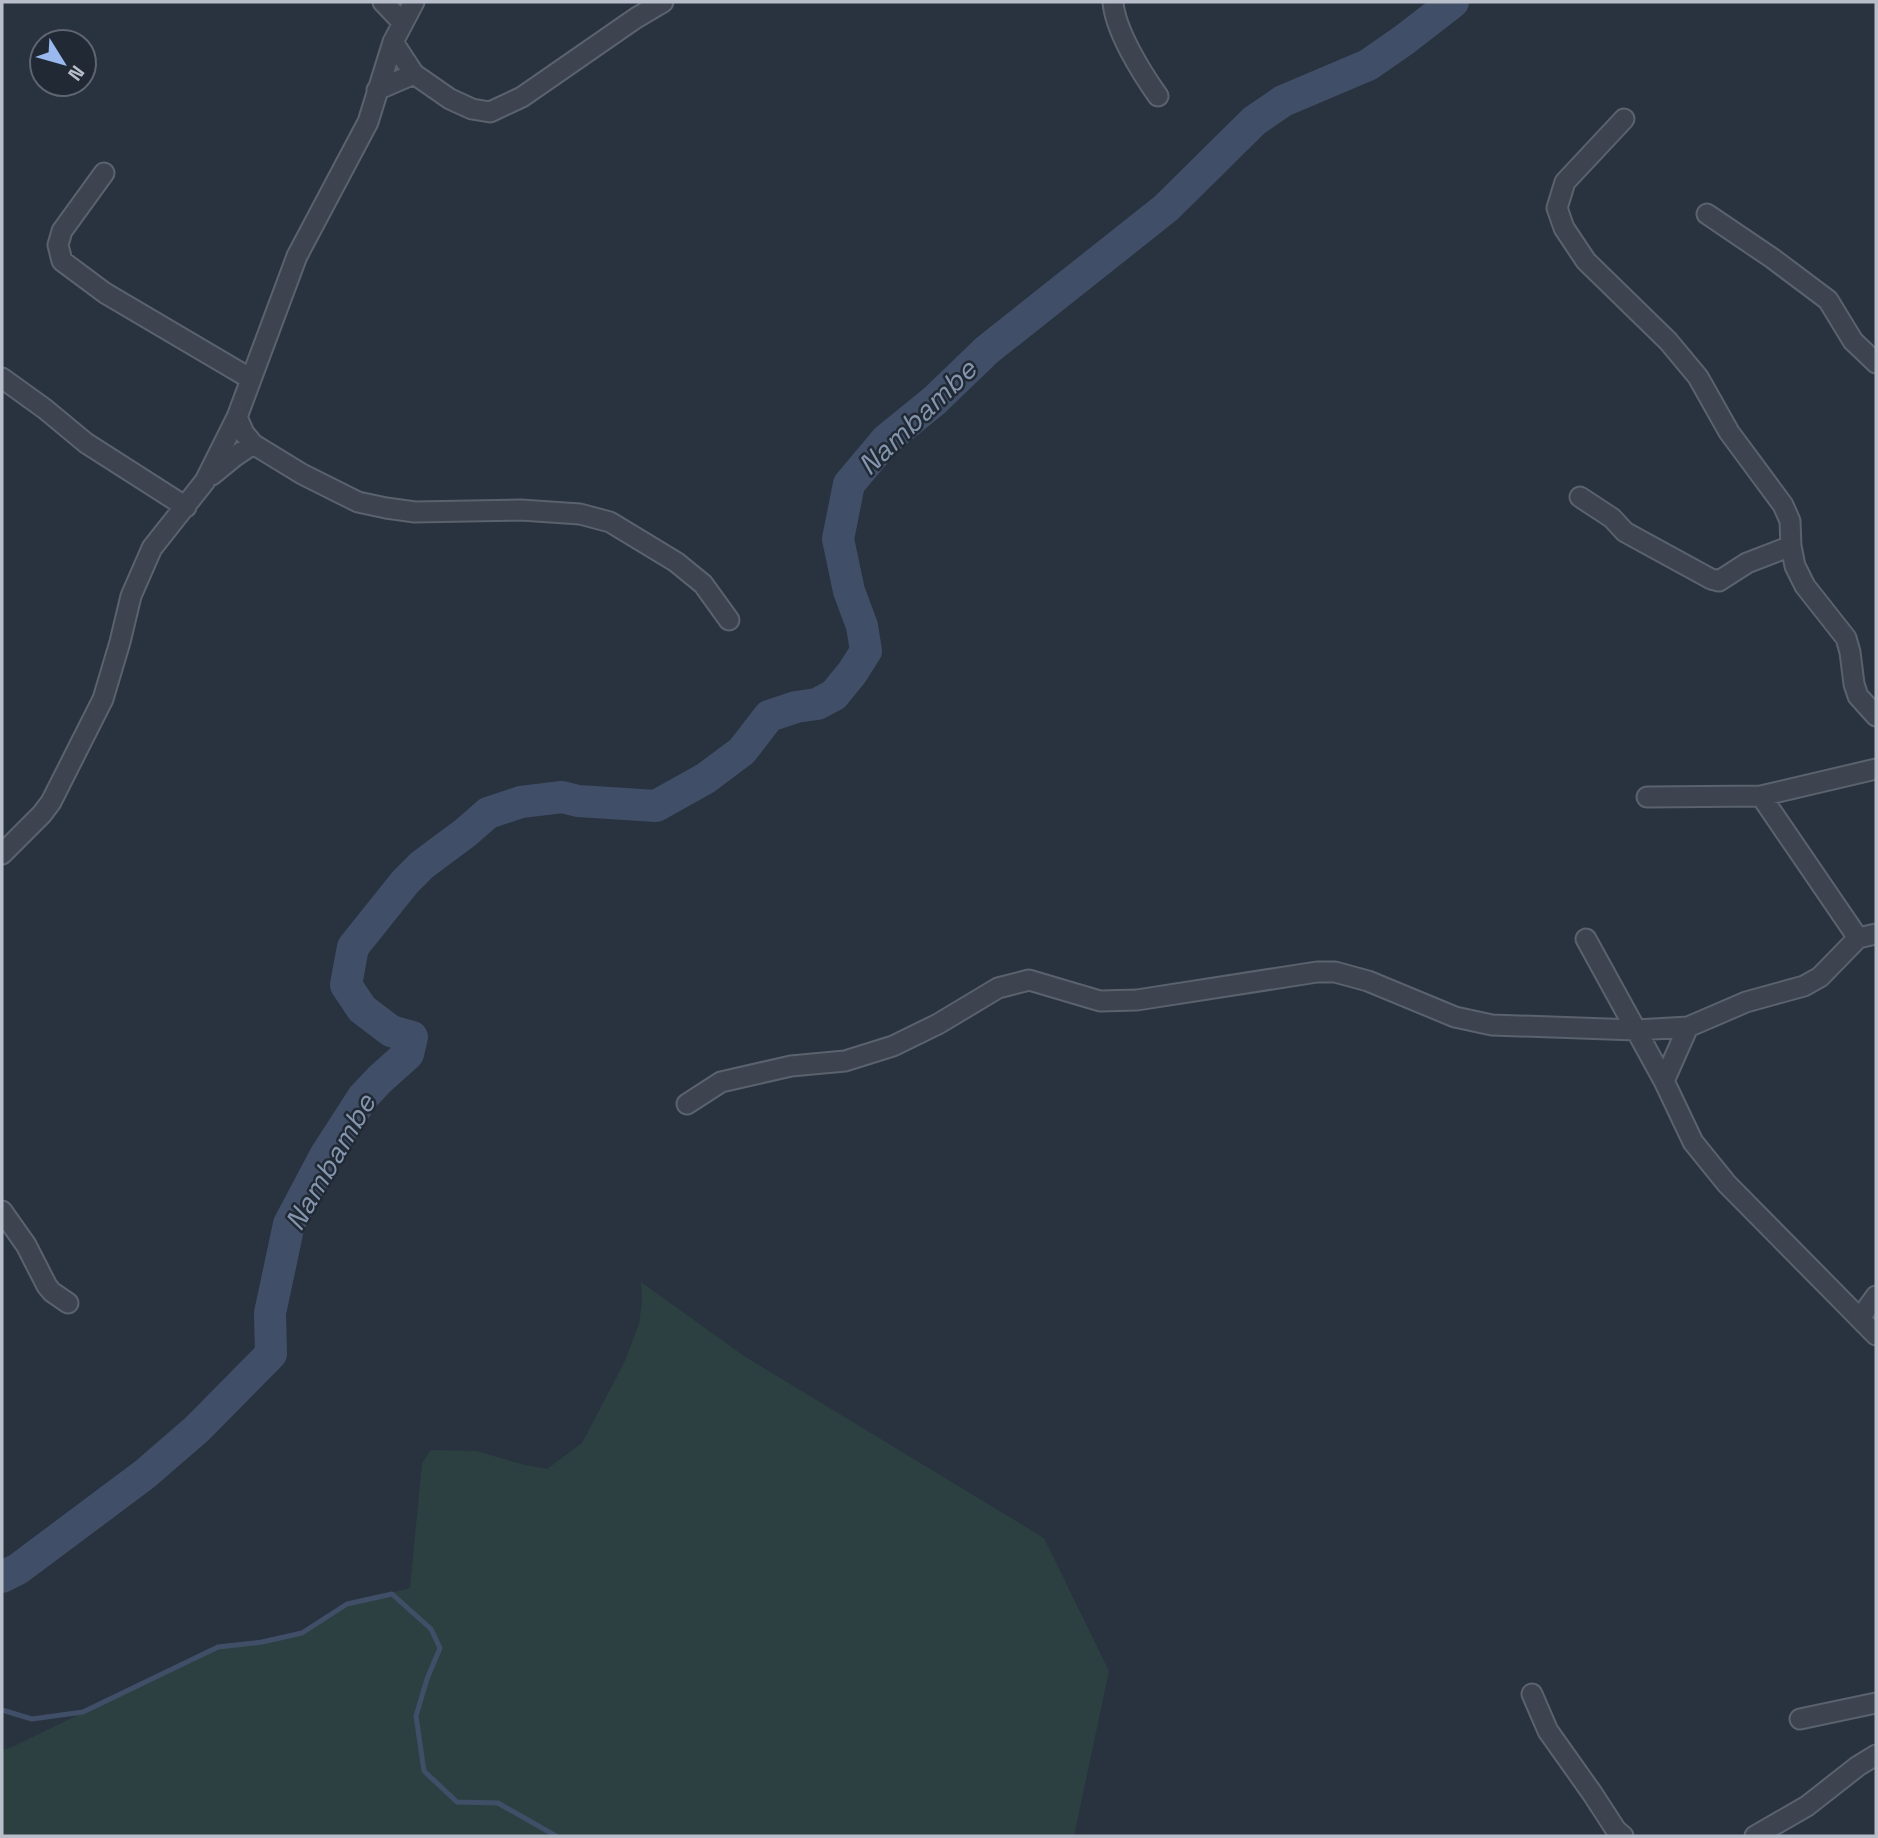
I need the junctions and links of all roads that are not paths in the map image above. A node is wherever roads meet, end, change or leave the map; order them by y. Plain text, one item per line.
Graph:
1 (383, 2) edge
2 (414, 2) edge
3 (663, 2) edge
4 (1113, 2) edge
5 (402, 22) junction
6 (393, 42) junction
7 (414, 74) junction
8 (377, 90) junction
9 (1158, 96) dead end
10 (1624, 119) dead end
11 (104, 173) dead end
12 (1707, 214) dead end
13 (1876, 363) edge
14 (2, 378) edge
15 (251, 379) junction
16 (237, 417) junction
17 (253, 443) junction
18 (203, 483) junction
19 (160, 490) junction
20 (1580, 497) dead end
21 (186, 507) junction
22 (1791, 546) junction
23 (729, 620) dead end
24 (1876, 716) edge
25 (1876, 769) edge
26 (1761, 796) junction
27 (1647, 797) dead end
28 (2, 853) edge
29 (1867, 936) edge
30 (1586, 939) dead end
31 (1688, 1027) junction
32 (1636, 1030) junction
33 (1664, 1081) junction
34 (687, 1104) dead end
35 (2, 1211) edge
36 (1876, 1296) edge
37 (68, 1303) dead end
38 (1860, 1318) junction
39 (1876, 1335) edge
40 (1532, 1694) dead end
41 (1876, 1703) edge
42 (1800, 1719) dead end
43 (1876, 1755) edge
44 (1623, 1836) edge
45 (1755, 1836) edge

1 - 5 street
2 - 5 street
3 - 7 street
4 - 9 street
5 - 6 street
6 - 7 street
6 - 8 street
7 - 8 street
8 - 15 street
10 - 22 street
11 - 15 street
12 - 13 street
14 - 19 street
15 - 16 street
16 - 17 street
16 - 18 street
17 - 18 street
17 - 23 street
18 - 19 street
18 - 21 street
19 - 21 street
20 - 22 street
21 - 28 street
22 - 24 street
25 - 26 street
26 - 27 street
26 - 29 street
29 - 31 street
30 - 32 street
31 - 32 street
31 - 33 street
32 - 33 street
32 - 34 street
33 - 38 street
35 - 37 street
36 - 38 street
38 - 39 street
40 - 44 street
41 - 42 street
43 - 45 street

